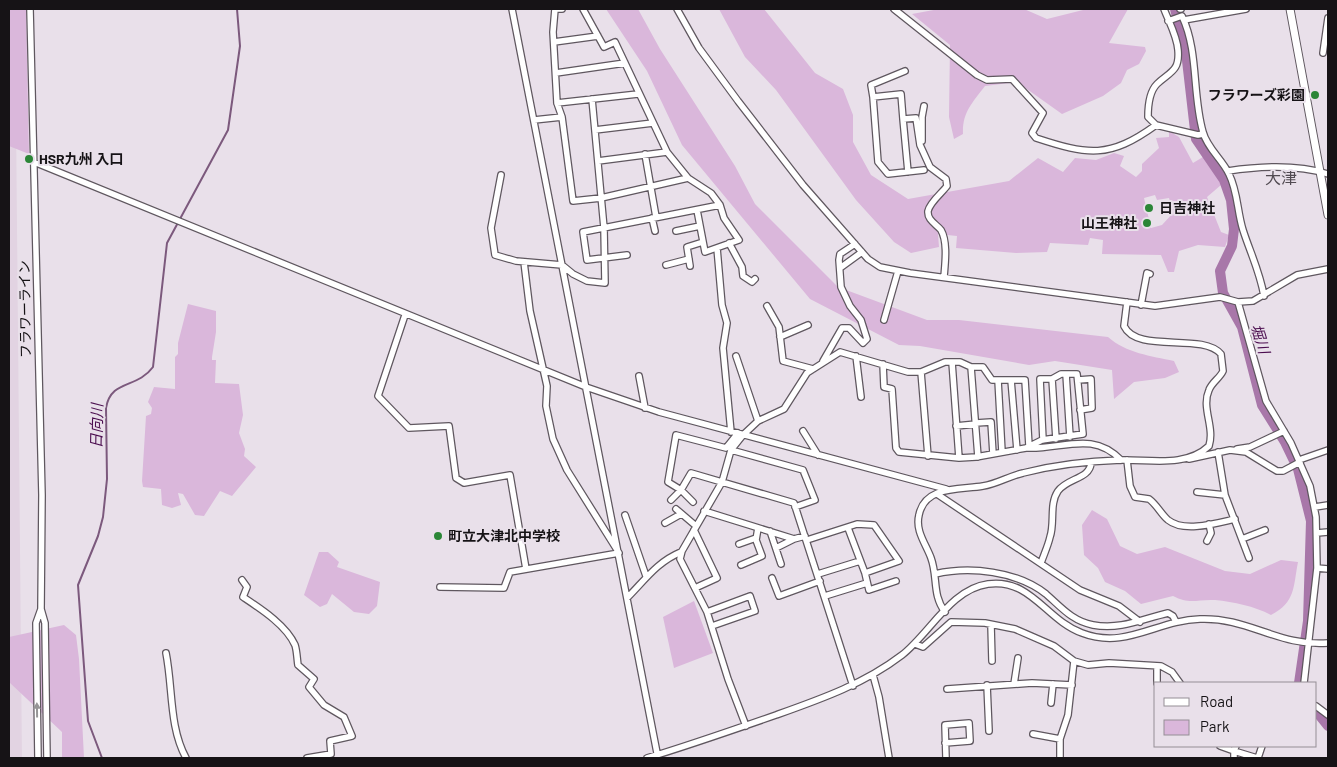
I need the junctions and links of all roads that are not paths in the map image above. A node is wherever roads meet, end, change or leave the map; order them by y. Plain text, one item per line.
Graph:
1 (30, 9) edge
2 (512, 9) edge
3 (557, 9) edge
4 (583, 9) edge
5 (677, 9) edge
6 (894, 9) edge
7 (1164, 9) edge
8 (1246, 9) edge
9 (1290, 9) edge
10 (1181, 12) edge
11 (1328, 18) edge
12 (1168, 21) junction
13 (598, 36) junction
14 (554, 42) junction
15 (1323, 53) dead end
16 (625, 63) junction
17 (905, 72) dead end
18 (556, 73) junction
19 (638, 94) junction
20 (873, 97) junction
21 (592, 99) junction
22 (558, 103) junction
23 (924, 106) dead end
24 (562, 116) junction
25 (903, 119) junction
26 (534, 120) junction
27 (653, 123) junction
28 (1156, 124) junction
29 (595, 130) junction
30 (1203, 134) junction
31 (668, 152) junction
32 (645, 154) junction
33 (924, 155) junction
34 (598, 161) junction
35 (34, 162) junction
36 (924, 170) dead end
37 (1228, 171) junction
38 (908, 172) junction
39 (1325, 173) edge
40 (501, 175) dead end
41 (688, 178) junction
42 (650, 188) junction
43 (601, 198) junction
44 (720, 205) junction
45 (697, 210) junction
46 (1328, 215) edge
47 (654, 217) junction
48 (700, 226) junction
49 (604, 228) junction
50 (655, 231) dead end
51 (676, 231) dead end
52 (703, 242) junction
53 (729, 243) junction
54 (855, 244) junction
55 (717, 248) junction
56 (862, 252) junction
57 (627, 255) dead end
58 (605, 258) junction
59 (689, 259) junction
60 (524, 262) junction
61 (562, 265) junction
62 (666, 265) dead end
63 (690, 266) dead end
64 (840, 268) junction
65 (1328, 269) edge
66 (898, 271) junction
67 (1150, 274) dead end
68 (944, 277) junction
69 (752, 282) dead end
70 (1264, 296) junction
71 (1127, 302) junction
72 (1238, 302) junction
73 (1141, 305) junction
74 (768, 306) dead end
75 (405, 314) junction
76 (884, 320) dead end
77 (808, 325) dead end
78 (780, 336) junction
79 (736, 356) dead end
80 (856, 356) junction
81 (822, 362) junction
82 (952, 362) junction
83 (883, 364) junction
84 (971, 367) junction
85 (813, 369) junction
86 (544, 370) junction
87 (921, 372) junction
88 (1066, 374) junction
89 (639, 376) dead end
90 (1052, 379) junction
91 (998, 380) junction
92 (1011, 380) junction
93 (1078, 380) junction
94 (586, 387) junction
95 (860, 397) dead end
96 (645, 408) junction
97 (1080, 410) junction
98 (758, 421) junction
99 (976, 424) junction
100 (956, 426) junction
101 (1284, 430) junction
102 (804, 431) dead end
103 (731, 432) junction
104 (740, 434) junction
105 (1070, 437) junction
106 (1056, 439) junction
107 (1043, 440) junction
108 (1027, 447) junction
109 (731, 450) junction
110 (1017, 450) junction
111 (1230, 450) junction
112 (1328, 450) edge
113 (1002, 452) junction
114 (1218, 452) junction
115 (993, 454) junction
116 (818, 455) junction
117 (928, 456) junction
118 (978, 457) junction
119 (959, 458) junction
120 (1178, 459) junction
121 (1124, 460) junction
122 (1300, 461) junction
123 (1091, 463) junction
124 (722, 482) junction
125 (946, 489) junction
126 (681, 490) junction
127 (1197, 492) dead end
128 (937, 494) junction
129 (1225, 495) junction
130 (671, 500) dead end
131 (693, 502) dead end
132 (1328, 506) edge
133 (796, 507) junction
134 (1315, 507) junction
135 (704, 512) junction
136 (625, 515) dead end
137 (1235, 519) junction
138 (665, 522) dead end
139 (1209, 524) junction
140 (695, 528) junction
141 (758, 528) junction
142 (848, 528) junction
143 (1265, 530) dead end
144 (770, 531) junction
145 (1328, 532) edge
146 (1317, 534) junction
147 (756, 538) junction
148 (806, 538) junction
149 (794, 539) junction
150 (1242, 539) junction
151 (1207, 541) dead end
152 (739, 544) dead end
153 (776, 548) junction
154 (681, 552) junction
155 (619, 553) junction
156 (1249, 558) dead end
157 (860, 560) junction
158 (1041, 563) junction
159 (780, 564) dead end
160 (741, 565) dead end
161 (1317, 568) junction
162 (526, 569) junction
163 (1328, 569) edge
164 (865, 573) junction
165 (818, 574) junction
166 (936, 574) junction
167 (646, 576) junction
168 (772, 578) dead end
169 (242, 580) dead end
170 (820, 581) junction
171 (896, 581) dead end
172 (867, 583) junction
173 (440, 587) dead end
174 (695, 588) junction
175 (825, 596) junction
176 (627, 598) junction
177 (41, 609) junction
178 (707, 612) junction
179 (945, 612) junction
180 (1140, 622) junction
181 (1176, 622) junction
182 (991, 625) junction
183 (712, 626) junction
184 (915, 644) junction
185 (1306, 644) junction
186 (1328, 644) edge
187 (166, 653) dead end
188 (1018, 658) dead end
189 (992, 661) dead end
190 (1074, 661) junction
191 (1157, 666) junction
192 (873, 675) junction
193 (1157, 682) edge
194 (1179, 682) edge
195 (1304, 682) edge
196 (1014, 684) junction
197 (1053, 684) junction
198 (987, 685) junction
199 (1072, 685) junction
200 (852, 686) junction
201 (947, 689) dead end
202 (1051, 703) dead end
203 (1317, 707) edge
204 (1328, 715) edge
205 (746, 726) junction
206 (989, 731) dead end
207 (1033, 734) dead end
208 (1060, 739) junction
209 (945, 743) junction
210 (1235, 748) edge
211 (658, 757) edge
212 (38, 758) edge
213 (47, 758) edge
214 (186, 758) edge
215 (307, 758) edge
216 (647, 758) edge
217 (889, 758) edge
218 (946, 758) edge
219 (1060, 758) edge
220 (1234, 758) edge
221 (1258, 758) edge

1 - 35 street, フラワーライン
2 - 26 street
3 - 14 street
4 - 13 street
5 - 54 street
6 - 28 street
7 - 12 street
8 - 10 street
9 - 39 main road
10 - 12 street
10 - 30 street
11 - 15 street
12 - 28 street
13 - 14 street
13 - 16 street
14 - 18 street
16 - 18 street
16 - 19 street
17 - 20 street
18 - 22 street
19 - 21 street
19 - 27 street
20 - 25 street
20 - 38 street
21 - 22 street
21 - 29 street
22 - 24 street
23 - 33 street
24 - 26 street
24 - 43 street
25 - 33 street
25 - 38 street
26 - 61 street
27 - 29 street
27 - 31 street
28 - 30 street
29 - 34 street
30 - 37 street
31 - 32 street
31 - 41 street
32 - 34 street
32 - 42 street
33 - 68 street
34 - 43 street
35 - 75 street
35 - 177 street, フラワーライン
36 - 38 street
37 - 39 street
37 - 70 street
39 - 46 main road
40 - 60 street
41 - 42 street
41 - 44 street
42 - 43 street
42 - 47 street
43 - 49 street
44 - 45 street
44 - 53 street
45 - 47 street
45 - 48 street
47 - 49 street
47 - 50 street
48 - 51 street
48 - 52 street
49 - 58 street
49 - 58 street
52 - 55 street
52 - 59 street
53 - 55 street
53 - 69 street
54 - 56 street
54 - 64 street
55 - 103 street
56 - 64 street
56 - 66 street
57 - 58 street
58 - 61 street
59 - 62 street
59 - 63 street
60 - 61 street
60 - 86 street
61 - 94 street
64 - 81 street
65 - 70 street
66 - 68 street
66 - 76 street
67 - 73 street
68 - 71 street
70 - 72 street
71 - 73 street
71 - 120 street
72 - 73 street
72 - 101 street
74 - 78 street
75 - 86 street
75 - 162 street
77 - 78 street
78 - 85 street
79 - 98 street
80 - 81 street
80 - 83 street
80 - 95 street
81 - 85 street
82 - 84 street
82 - 87 street
82 - 100 street
83 - 87 street
83 - 117 street
84 - 91 street
84 - 99 street
85 - 98 street
86 - 94 street
86 - 155 street
87 - 117 street
88 - 90 street
88 - 93 street
88 - 105 street
89 - 96 street
90 - 106 street
90 - 107 street
91 - 92 street
91 - 113 street
92 - 108 street
92 - 110 street
93 - 97 street
93 - 97 street
94 - 96 street
94 - 155 street
96 - 103 street
97 - 105 street
98 - 104 street
99 - 100 street
99 - 115 street
99 - 118 street
100 - 119 street
101 - 111 street
101 - 122 street
102 - 116 street
103 - 104 street
104 - 109 street
104 - 116 street
104 - 126 street
105 - 106 street
106 - 107 street
107 - 108 street
108 - 110 street
108 - 121 street
109 - 124 street
109 - 133 street
110 - 113 street
111 - 114 street
111 - 122 street
112 - 122 street
113 - 115 street
114 - 120 street
114 - 129 street
115 - 118 street
116 - 125 street
117 - 119 street
118 - 119 street
120 - 121 street
121 - 123 street
121 - 139 street
122 - 134 street
123 - 125 street
123 - 158 street
124 - 126 street
124 - 133 street
124 - 135 street
125 - 128 street
126 - 130 street
126 - 131 street
127 - 129 street
128 - 158 street
128 - 166 street
129 - 137 street
132 - 134 street
133 - 148 street
134 - 146 street
135 - 140 street
135 - 141 street
136 - 167 street
137 - 139 street
137 - 150 street
138 - 140 street
139 - 151 street
140 - 154 street
140 - 174 street
141 - 144 street
141 - 147 street
142 - 148 street
142 - 157 street
142 - 164 street
143 - 150 street
144 - 149 street
144 - 153 street
145 - 146 street
146 - 161 street
147 - 152 street
147 - 160 street
148 - 149 street
148 - 165 street
149 - 153 street
150 - 156 street
153 - 159 street
154 - 167 street
154 - 174 street
155 - 162 street
155 - 176 street
157 - 164 street
157 - 165 street
158 - 180 street
161 - 163 street
161 - 185 street
162 - 173 street
164 - 172 street
165 - 170 street
166 - 179 street
166 - 180 street
167 - 176 street
168 - 170 street
169 - 215 street
170 - 175 street
171 - 172 street
172 - 175 street
174 - 178 street
175 - 200 street
176 - 211 street
212 -> 177 street, フラワーライン
177 - 213 street, フラワーライン
178 - 183 street
178 - 183 street
179 - 181 street
179 - 184 street
180 - 181 street
181 - 185 street
182 - 184 street
182 - 189 street
182 - 190 street
183 - 205 street
184 - 192 street
185 - 186 street
185 - 195 street
187 - 214 street
188 - 196 street
190 - 191 street
190 - 199 street
191 - 193 street
191 - 194 street
192 - 200 street
192 - 217 street
196 - 197 street
196 - 198 street
197 - 199 street
197 - 202 street
198 - 201 street
198 - 206 street
199 - 208 street
200 - 205 street
203 - 204 street
205 - 211 street
207 - 208 street
208 - 219 street
209 - 209 street
209 - 218 street
210 - 220 street
210 - 221 street
211 - 216 street

